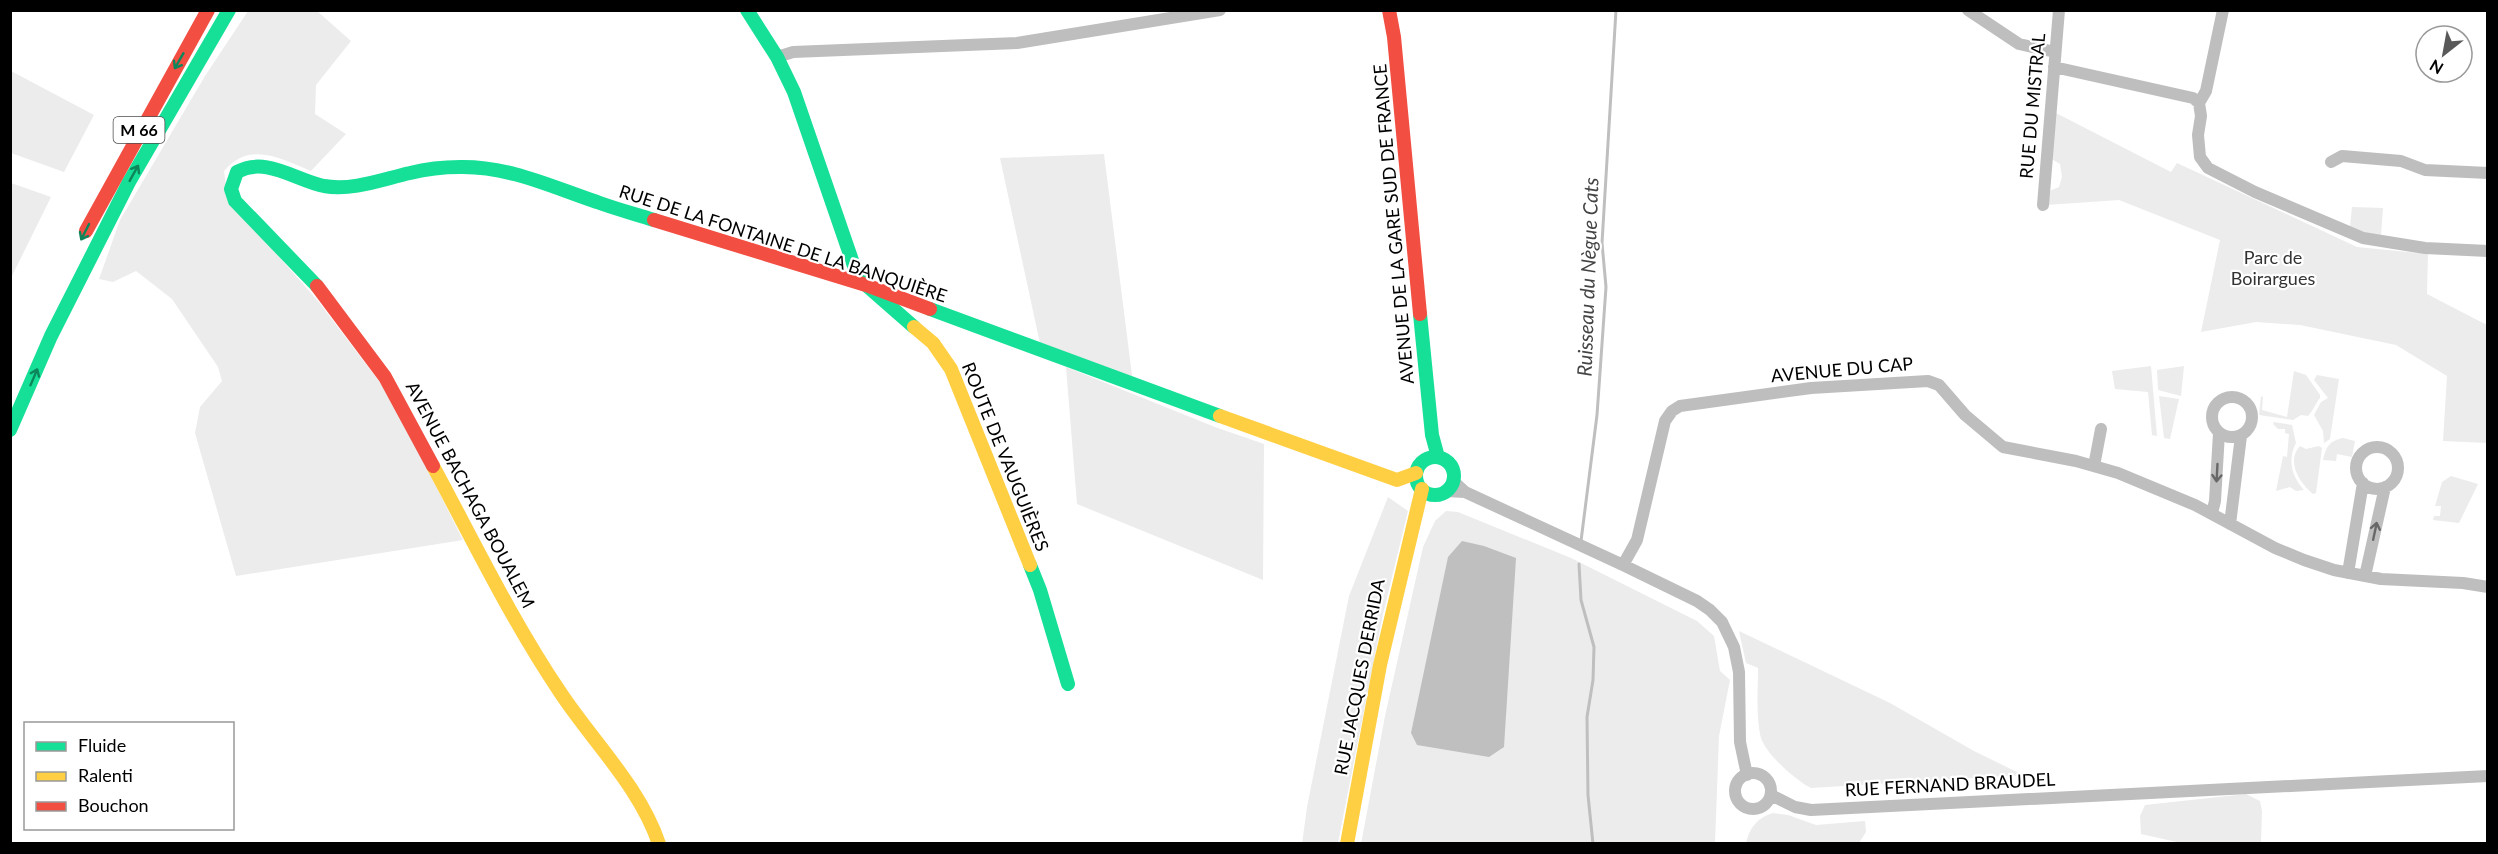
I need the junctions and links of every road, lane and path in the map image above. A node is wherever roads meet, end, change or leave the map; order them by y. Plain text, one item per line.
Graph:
1 (208, 10) edge
2 (747, 10) edge
3 (1220, 10) edge
4 (1389, 10) edge
5 (1968, 10) edge
6 (2059, 10) edge
7 (2223, 10) edge
8 (229, 11) edge
9 (2055, 52) junction
10 (777, 57) junction
11 (2054, 67) junction
12 (2199, 104) junction
13 (2331, 162) dead end
14 (2487, 173) edge
15 (234, 180) joint
16 (2043, 204) dead end
17 (80, 243) dead end
18 (2487, 251) edge
19 (866, 285) junction
20 (2101, 429) dead end
21 (10, 430) edge
22 (2219, 433) junction
23 (2241, 436) junction
24 (1432, 458) junction
25 (2094, 466) junction
26 (1416, 473) junction
27 (2363, 483) junction
28 (2385, 487) junction
29 (1439, 489) junction
30 (2212, 513) junction
31 (2230, 524) junction
32 (1623, 565) junction
33 (2349, 573) junction
34 (2366, 576) junction
35 (2486, 583) edge
36 (1068, 684) dead end
37 (1747, 775) junction
38 (2487, 776) edge
39 (1771, 795) junction
40 (659, 843) edge
41 (1347, 843) edge

1 -> 17 main road, M 66
2 - 10 main road, ROUTE DE VAUGUIÈRES
3 - 10 street
4 - 24 main road, AVENUE DE LA GARE SUD DE FRANCE
5 - 9 street
6 - 9 street, RUE DU MISTRAL
7 - 12 street
21 -> 8 main road, M 66
9 - 11 street, RUE DU MISTRAL
10 - 19 main road, ROUTE DE VAUGUIÈRES
11 - 12 street
11 - 16 street, RUE DU MISTRAL
12 - 18 street
13 - 14 street
15 - 19 main road, RUE DE LA FONTAINE DE LA BANQUIÈRE
15 - 40 main road, AVENUE BACHAGA BOUALEM
19 - 26 main road, RUE DE LA FONTAINE DE LA BANQUIÈRE
19 - 36 main road, ROUTE DE VAUGUIÈRES
20 - 25 street
22 - 23 street
22 - 23 street
22 -> 30 street
23 - 31 street
24 - 26 main road
24 - 29 main road
25 - 30 street, AVENUE DU CAP
25 - 32 street, AVENUE DU CAP
26 - 29 main road
27 - 28 street
27 - 28 street
27 - 33 street
34 -> 28 street
29 - 32 street
29 - 41 main road, RUE JACQUES DERRIDA
30 - 31 street, AVENUE DU CAP
31 - 33 street, AVENUE DU CAP
32 - 37 street
33 - 34 street, AVENUE DU CAP
34 - 35 street, AVENUE DU CAP
37 - 39 street
37 - 39 street
38 - 39 street, RUE FERNAND BRAUDEL

